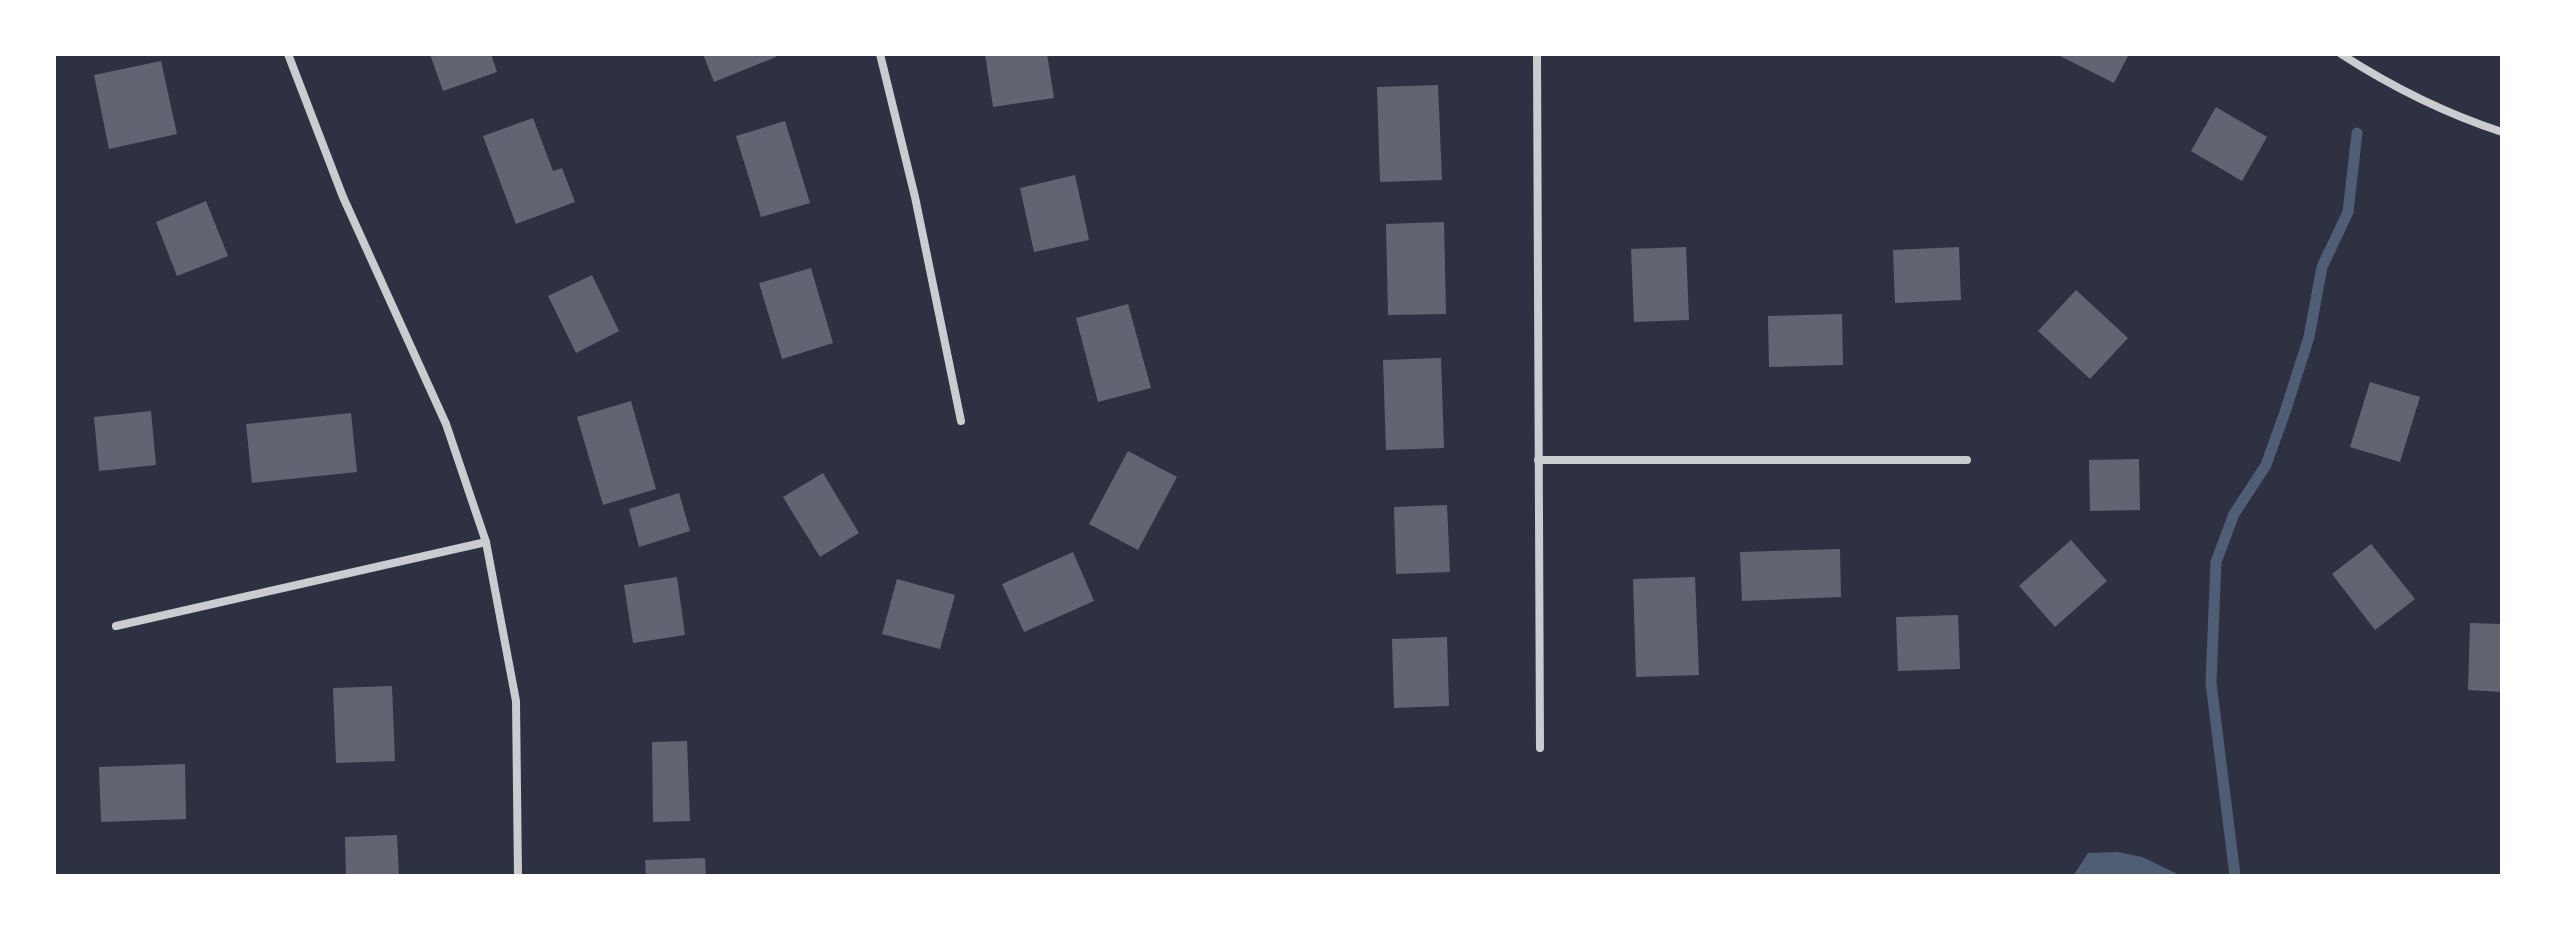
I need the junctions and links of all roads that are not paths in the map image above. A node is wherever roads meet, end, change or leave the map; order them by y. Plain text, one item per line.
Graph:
1 (288, 54) edge
2 (880, 54) edge
3 (1537, 54) edge
4 (2341, 54) edge
5 (2502, 132) edge
6 (961, 421) dead end
7 (1538, 460) junction
8 (1967, 460) dead end
9 (486, 542) junction
10 (116, 626) dead end
11 (1540, 748) dead end
12 (518, 876) edge

1 - 9 street
2 - 6 street
3 - 7 street
4 - 5 street
7 - 8 street
7 - 11 street
9 - 10 street
9 - 12 street

